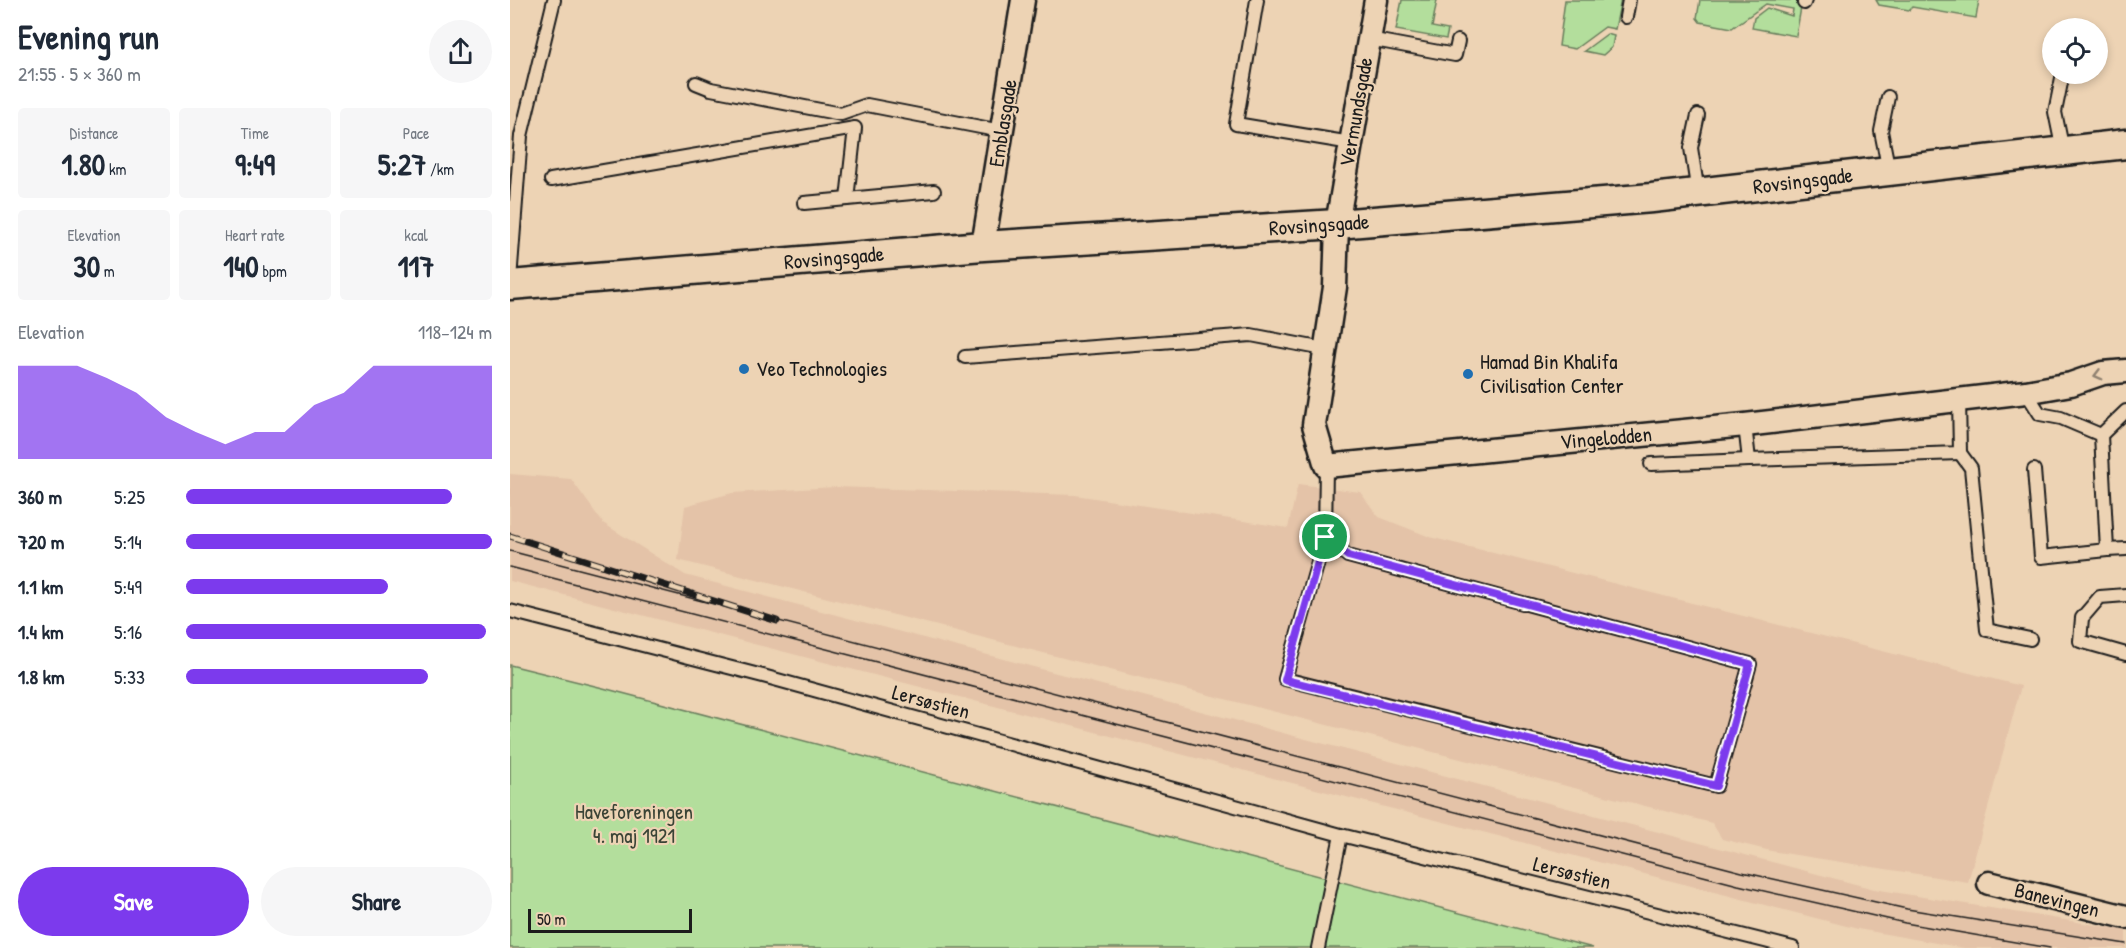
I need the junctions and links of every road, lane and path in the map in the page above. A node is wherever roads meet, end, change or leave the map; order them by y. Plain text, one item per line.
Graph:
1 (554, 0) edge
2 (1023, 0) edge
3 (1257, 0) edge
4 (1376, 0) edge
5 (1629, 0) edge
6 (1626, 17) dead end
7 (1369, 39) junction
8 (1458, 41) dead end
9 (696, 83) dead end
10 (2061, 84) edge
11 (1888, 98) dead end
12 (855, 109) junction
13 (1698, 115) dead end
14 (855, 128) junction
15 (1001, 131) junction
16 (515, 134) edge
17 (1351, 143) junction
18 (2126, 144) edge
19 (2062, 151) junction
20 (1889, 171) junction
21 (551, 180) dead end
22 (934, 191) dead end
23 (1698, 193) junction
24 (847, 199) junction
25 (804, 203) dead end
26 (1337, 224) junction
27 (983, 246) junction
28 (510, 280) edge
29 (510, 285) edge
30 (1324, 349) junction
31 (964, 357) dead end
32 (2126, 371) edge
33 (2026, 392) junction
34 (1959, 398) junction
35 (2126, 411) edge
36 (1745, 425) junction
37 (2101, 435) junction
38 (1960, 453) junction
39 (1749, 460) junction
40 (1651, 464) dead end
41 (1326, 465) junction
42 (2034, 470) dead end
43 (1325, 537) junction
44 (2126, 549) edge
45 (2107, 550) junction
46 (2126, 595) edge
47 (510, 611) edge
48 (2030, 639) dead end
49 (2126, 654) edge
50 (1341, 836) junction
51 (1989, 883) dead end
52 (2126, 917) edge
53 (1318, 948) edge
54 (1793, 948) edge

1 - 16 lane
2 - 15 street, Emblasgade
3 - 17 lane
4 - 7 street, Vermundsgade
5 - 6 lane
7 - 8 lane
7 - 17 street, Vermundsgade
9 - 12 lane
10 - 19 lane
11 - 20 lane
12 - 14 lane
12 - 15 lane
13 - 23 lane
14 - 21 lane
14 - 24 lane
15 - 27 street, Emblasgade
16 - 28 lane
17 - 26 street, Vermundsgade
18 - 19 street, Rovsingsgade
19 - 20 street, Rovsingsgade
20 - 23 street, Rovsingsgade
22 - 24 lane
23 - 26 street, Rovsingsgade
24 - 25 lane
26 - 27 street, Rovsingsgade
26 - 30 street
27 - 29 street, Rovsingsgade
30 - 31 lane
30 - 41 street
32 -> 33 street, Vingelodden
33 - 34 street, Vingelodden
33 - 37 lane
34 - 36 street, Vingelodden
34 - 38 lane
35 - 37 lane
36 - 39 lane
36 - 41 street, Vingelodden
37 - 45 lane
38 - 39 lane
38 - 48 lane
39 - 40 lane
41 - 43 lane
42 - 45 lane
43 - 43 lane
44 - 45 lane
46 - 49 lane
47 - 50 lane, Lersøstien
50 - 53 lane
50 - 54 lane, Lersøstien
51 - 52 street, Banevingen

